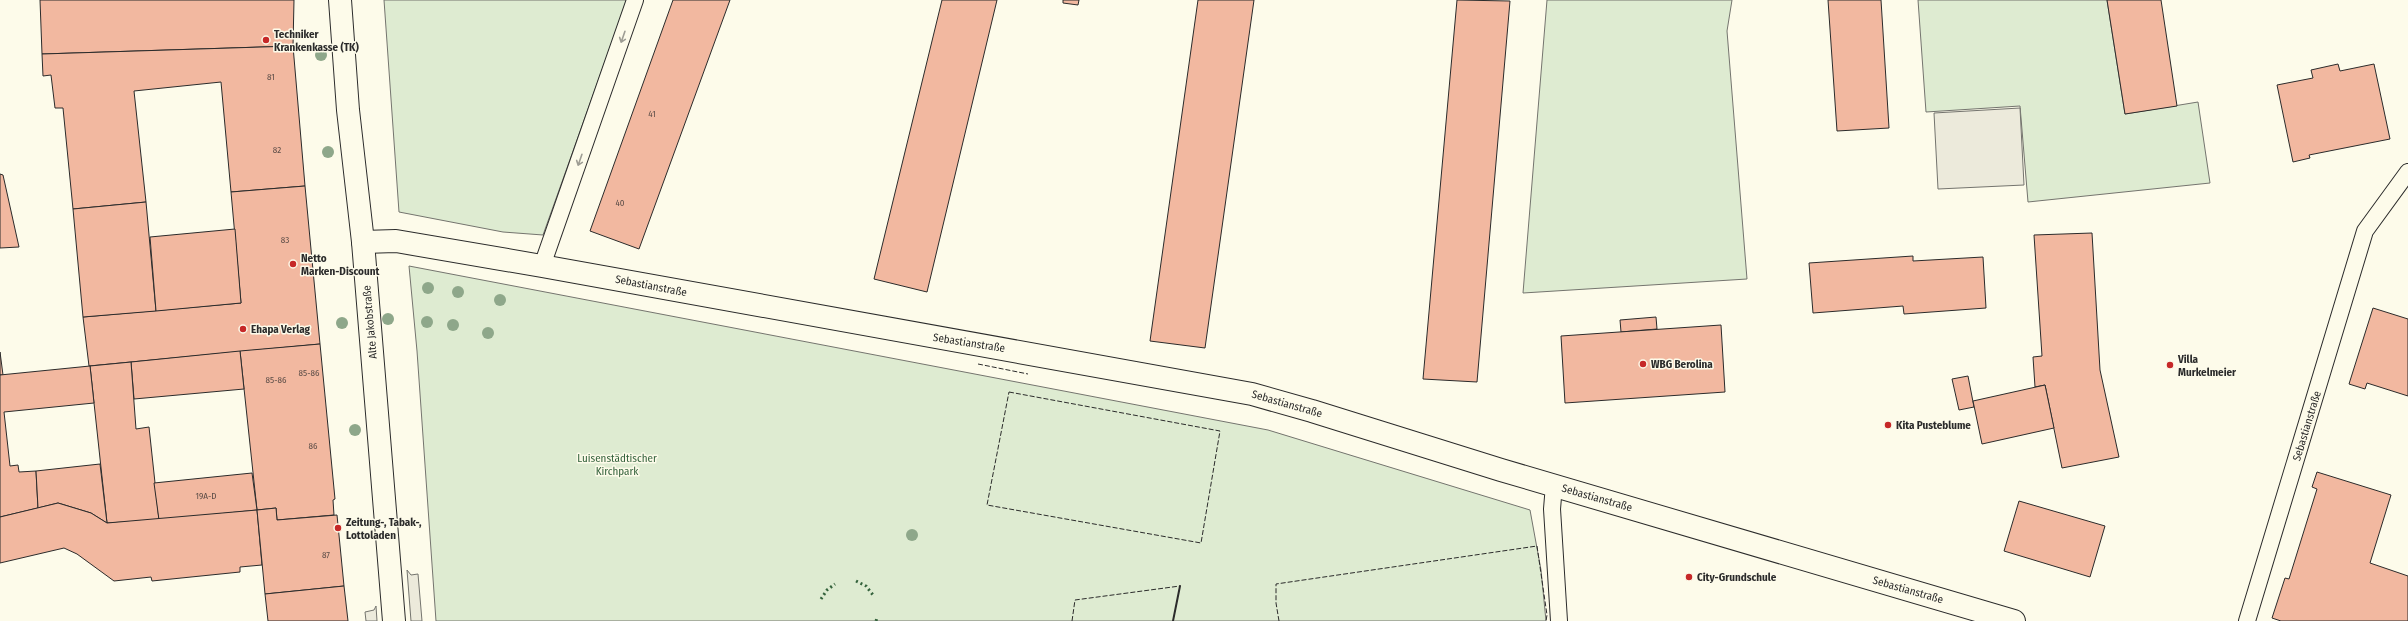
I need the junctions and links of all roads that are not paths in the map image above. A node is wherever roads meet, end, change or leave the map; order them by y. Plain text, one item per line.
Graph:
1 (340, 0) edge
2 (635, 0) edge
3 (2408, 172) edge
4 (363, 242) junction
5 (542, 266) junction
6 (1554, 485) junction
7 (394, 621) edge
8 (1559, 621) edge
9 (2014, 621) edge
10 (2246, 621) edge

1 - 4 street, Alte Jakobstraße
2 -> 5 lane
3 - 10 lane, Sebastianstraße
4 - 5 street, Sebastianstraße
4 - 7 street, Alte Jakobstraße
5 - 6 street, Sebastianstraße
6 - 8 lane
6 - 9 street, Sebastianstraße

